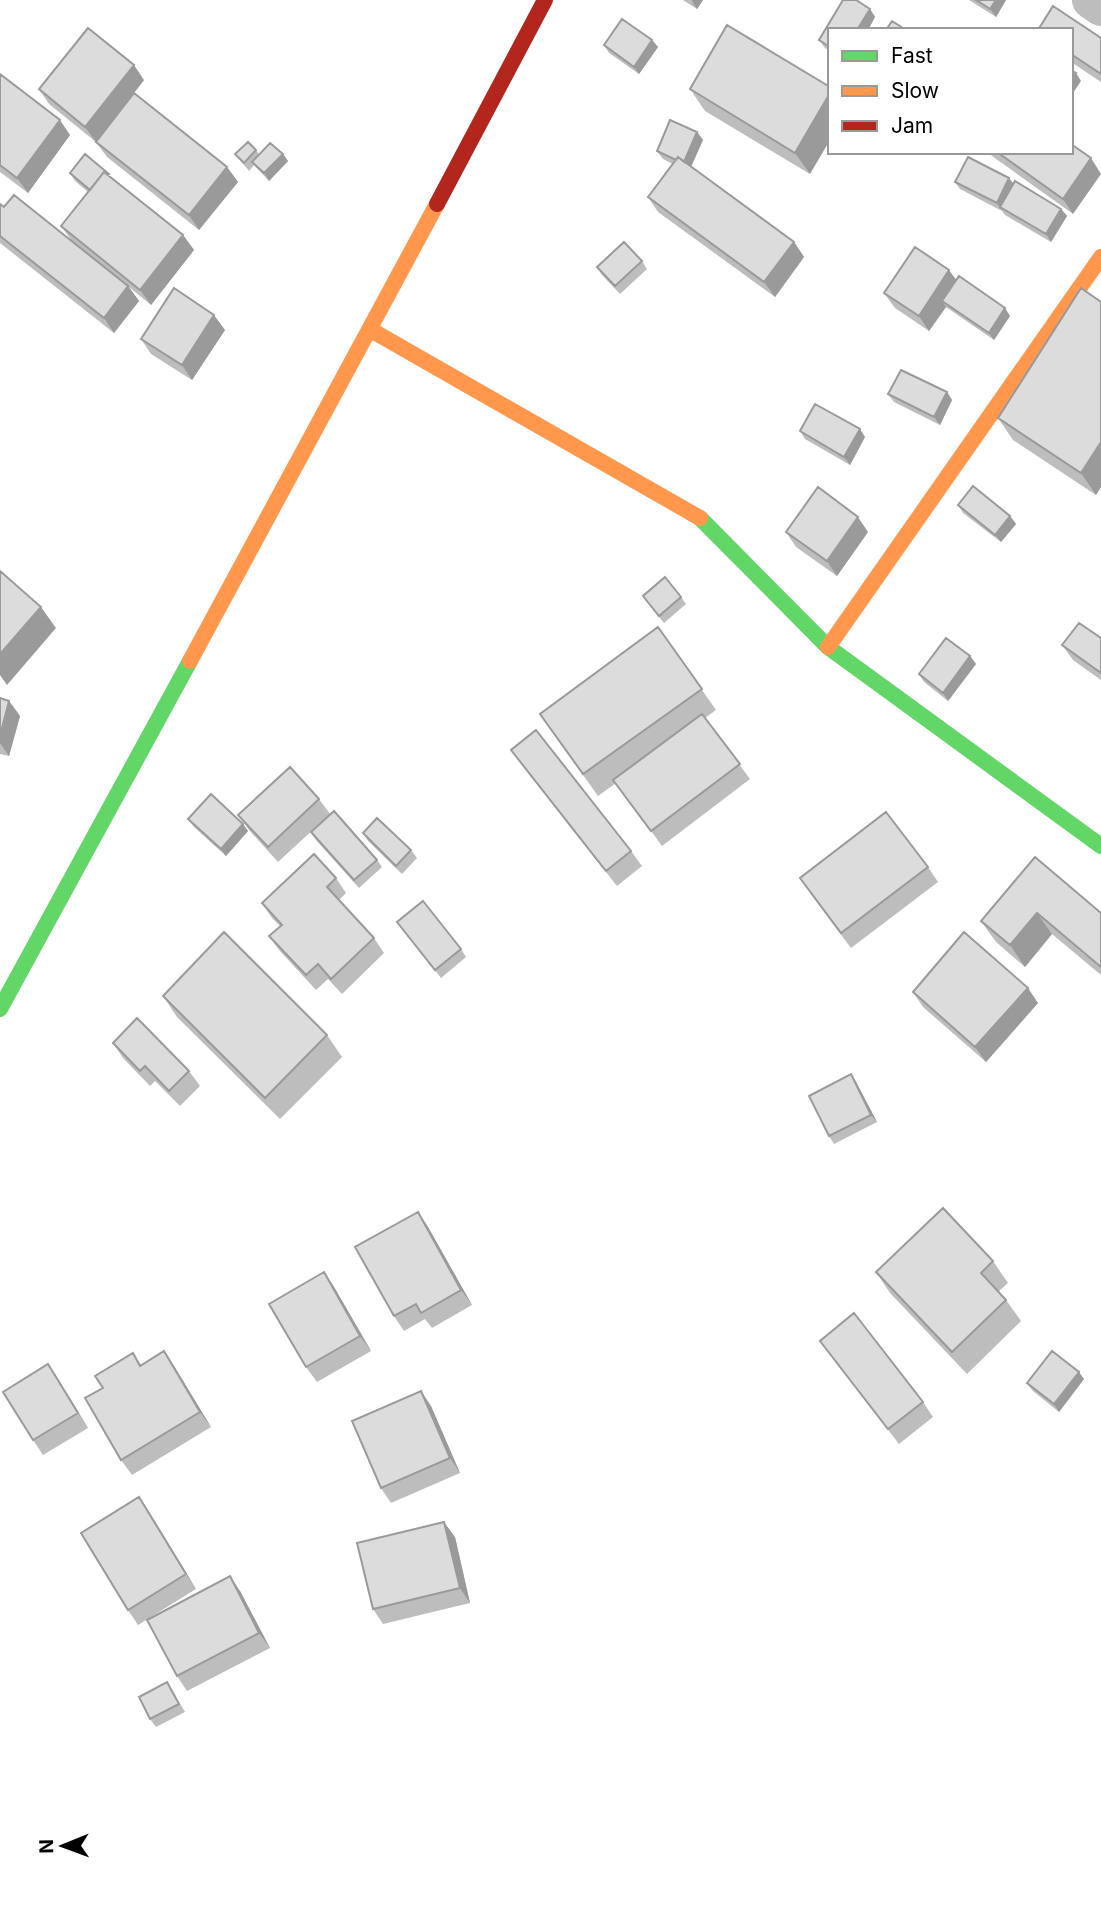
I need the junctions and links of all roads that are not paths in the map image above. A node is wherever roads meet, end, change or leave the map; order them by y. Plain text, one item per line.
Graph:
1 (545, 0) edge
2 (1091, 0) edge
3 (1101, 7) edge
4 (1101, 257) edge
5 (371, 330) junction
6 (828, 647) junction
7 (1101, 846) edge
8 (0, 1009) edge

1 - 5 street
2 - 3 street
4 - 6 street
5 - 6 street
5 - 8 street
6 - 7 street

